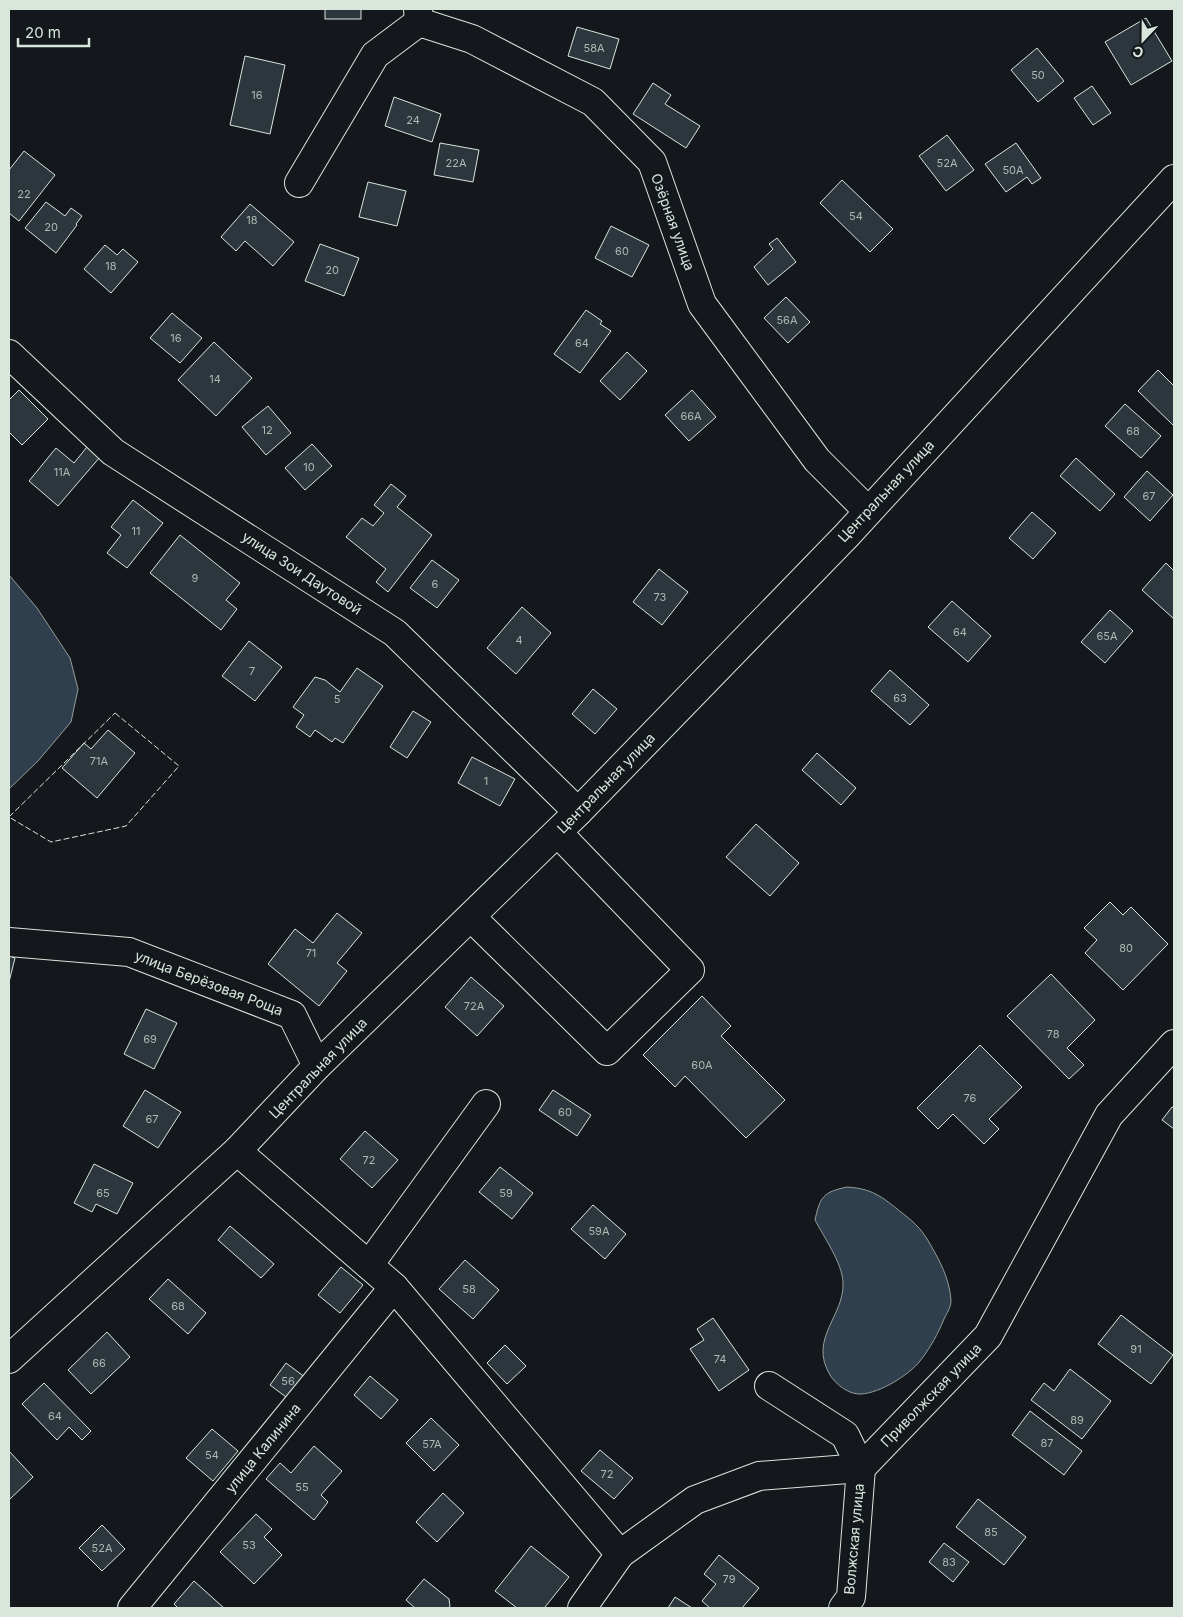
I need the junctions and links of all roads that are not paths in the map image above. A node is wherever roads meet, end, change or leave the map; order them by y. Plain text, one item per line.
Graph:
1 (418, 16) edge
2 (1174, 179) edge
3 (299, 183) dead end
4 (9, 354) edge
5 (868, 511) junction
6 (578, 812) junction
7 (558, 833) junction
8 (471, 917) junction
9 (9, 942) edge
10 (1174, 1044) edge
11 (316, 1066) junction
12 (486, 1104) dead end
13 (238, 1151) junction
14 (369, 1265) junction
15 (394, 1287) junction
16 (9, 1360) edge
17 (769, 1386) dead end
18 (861, 1468) junction
19 (620, 1554) junction
20 (132, 1608) edge
21 (582, 1608) edge
22 (843, 1608) edge

1 - 3 street
1 - 5 street, Озёрная улица
2 - 5 street, Центральная улица
4 - 6 street, улица Зои Даутовой
5 - 6 street, Центральная улица
6 - 7 street, Центральная улица
7 - 8 street, Центральная улица
7 - 8 street
8 - 11 street, Центральная улица
9 - 11 street, улица Берёзовая Роща
10 - 18 street, Приволжская улица
11 - 13 street, Центральная улица
12 - 14 street
13 - 14 street
13 - 16 street, Центральная улица
14 - 15 street
15 - 19 street
15 - 20 street, улица Калинина
17 - 18 street
18 - 19 street
18 - 22 street, Волжская улица
19 - 21 street

